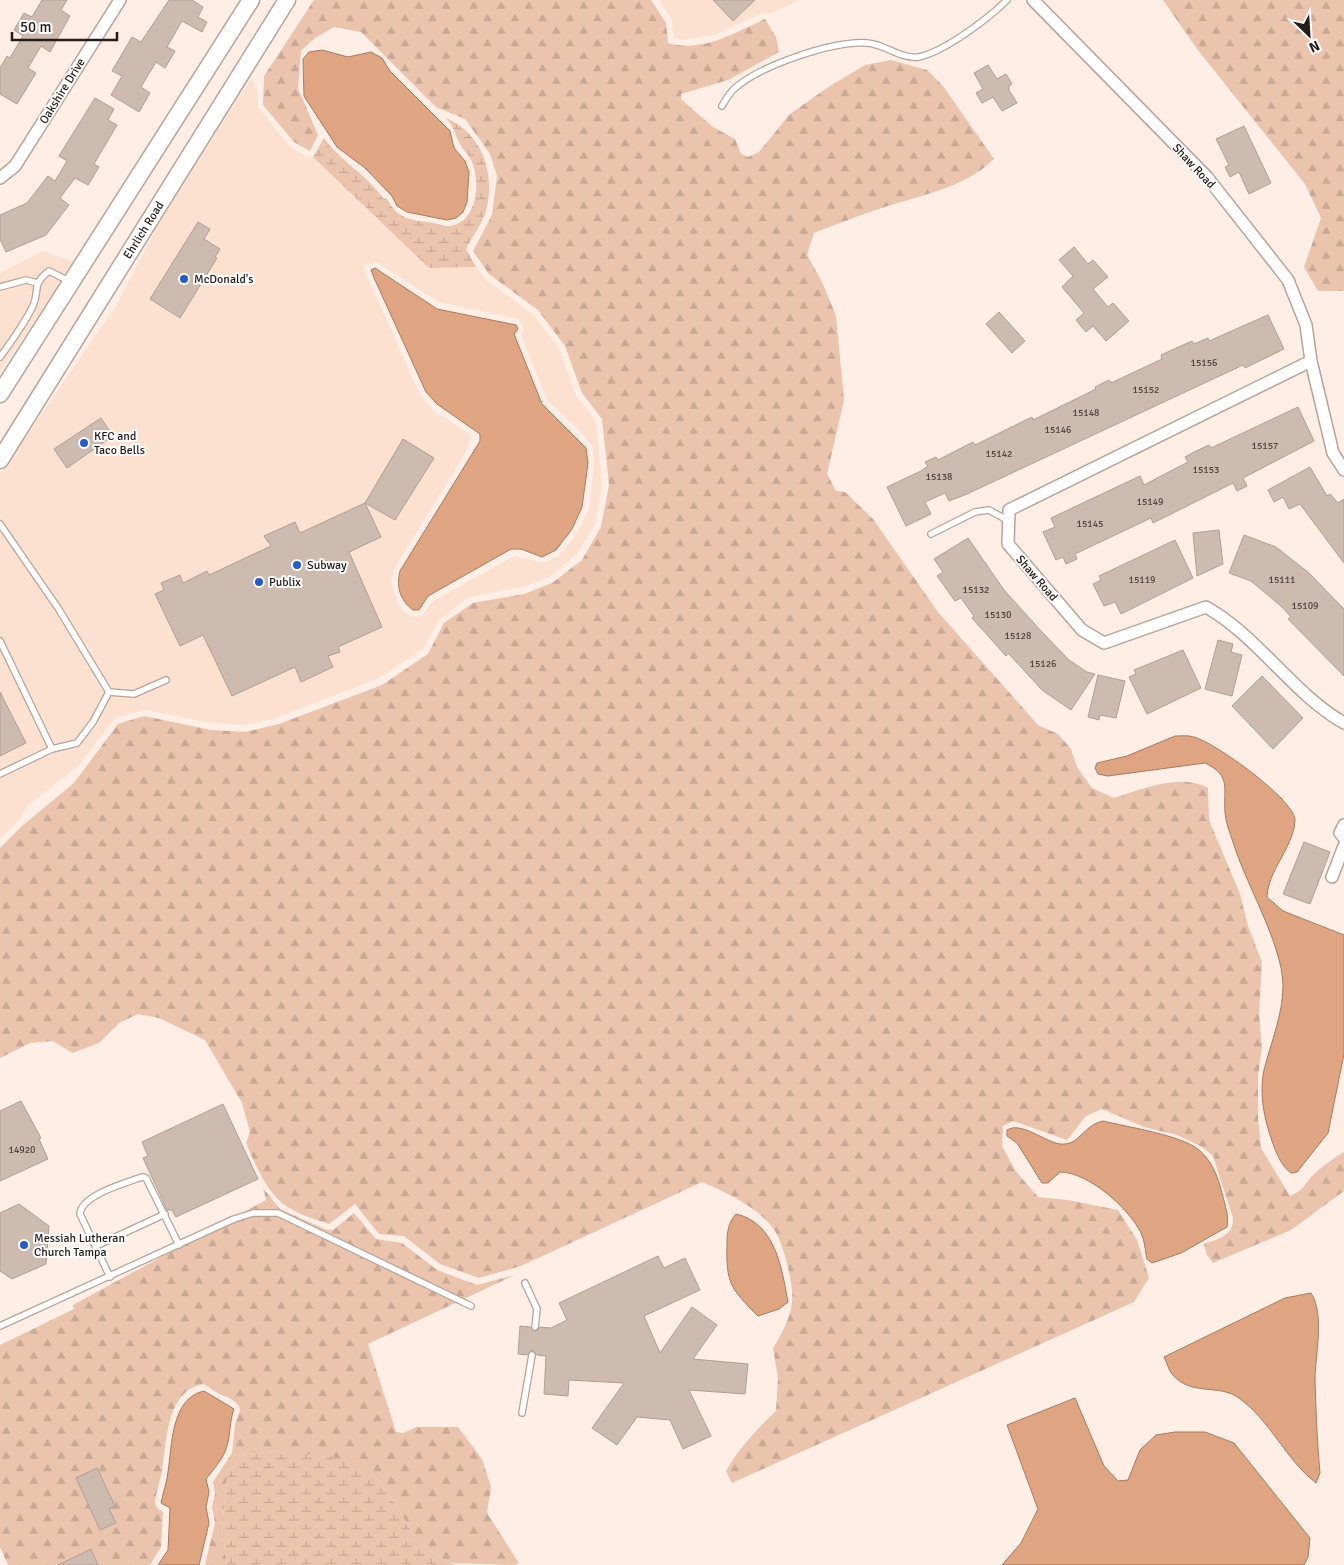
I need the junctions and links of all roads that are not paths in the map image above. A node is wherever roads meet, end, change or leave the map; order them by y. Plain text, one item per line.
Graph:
1 (120, 0) edge
2 (251, 0) edge
3 (287, 0) edge
4 (1007, 0) edge
5 (1033, 0) edge
6 (722, 106) dead end
7 (0, 178) edge
8 (71, 282) junction
9 (37, 283) junction
10 (0, 287) edge
11 (0, 357) edge
12 (1311, 361) junction
13 (0, 394) edge
14 (0, 460) edge
15 (1344, 470) edge
16 (1009, 521) junction
17 (0, 524) edge
18 (931, 534) dead end
19 (0, 642) edge
20 (166, 680) dead end
21 (109, 692) junction
22 (1344, 724) edge
23 (52, 749) junction
24 (0, 774) edge
25 (1344, 825) edge
26 (1344, 838) edge
27 (1344, 846) edge
28 (1332, 877) dead end
29 (165, 1214) junction
30 (179, 1245) junction
31 (96, 1246) junction
32 (110, 1277) junction
33 (525, 1283) dead end
34 (472, 1306) dead end
35 (0, 1326) edge
36 (535, 1327) dead end
37 (532, 1355) dead end
38 (522, 1413) dead end

1 - 7 street, Oakshire Drive
2 - 8 main road
3 - 14 main road, Ehrlich Road
4 - 6 lane
5 - 12 street, Shaw Road
8 - 9 lane
8 - 13 main road
9 - 10 lane
9 - 11 lane
12 - 15 street, Shaw Road
12 - 16 street
16 - 18 lane
16 - 22 street, Shaw Road
17 - 21 lane
19 - 23 lane
20 - 21 lane
21 - 23 lane
23 - 24 lane
25 - 26 street
27 - 28 street
29 - 30 lane
29 - 31 lane
29 - 31 lane
30 - 32 lane
30 - 34 lane
31 - 32 lane
32 - 35 lane
33 - 36 lane
37 - 38 lane

